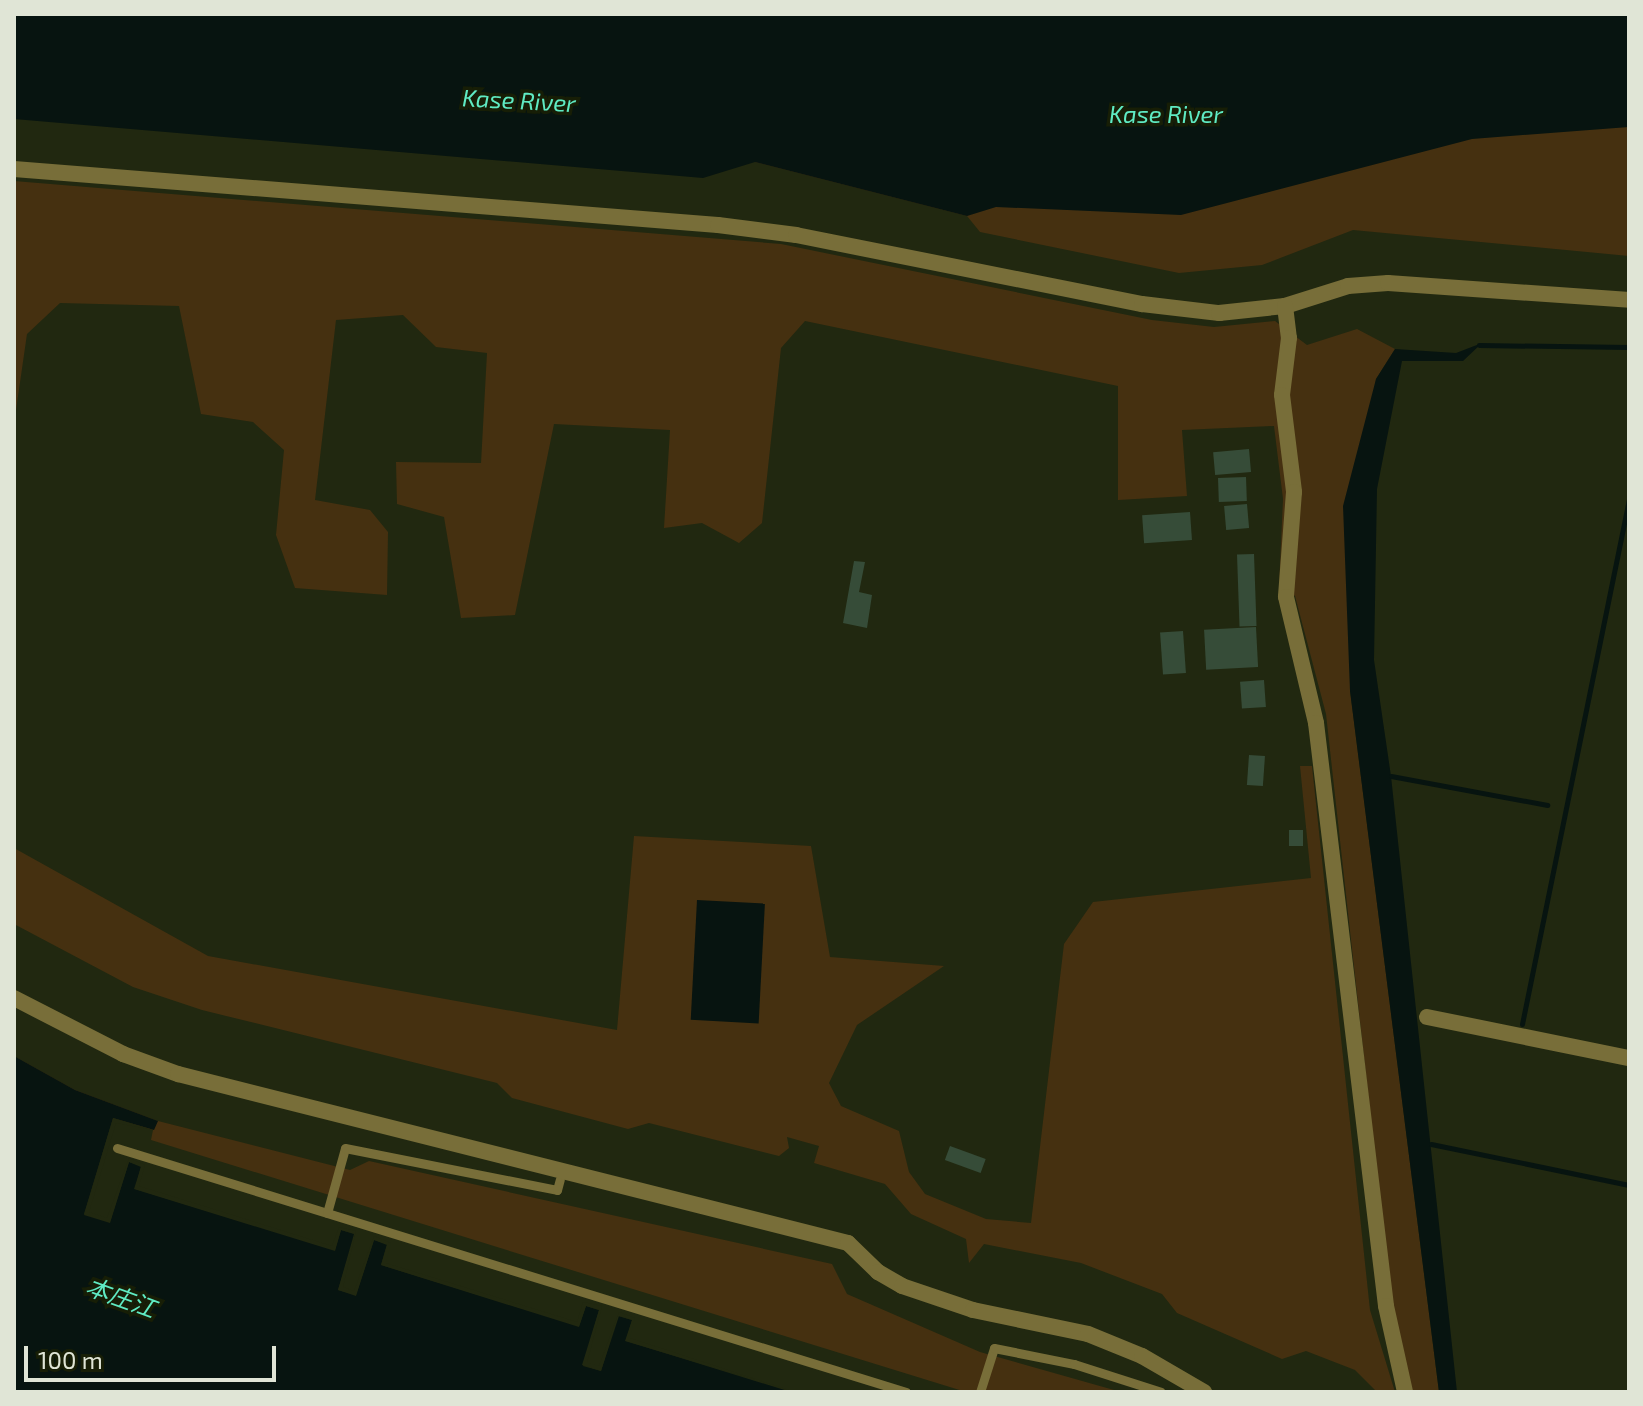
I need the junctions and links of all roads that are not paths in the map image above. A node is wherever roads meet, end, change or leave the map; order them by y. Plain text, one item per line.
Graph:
1 (14, 169) edge
2 (1629, 300) edge
3 (1285, 306) junction
4 (14, 998) edge
5 (1427, 1017) dead end
6 (1629, 1058) edge
7 (117, 1148) dead end
8 (560, 1179) dead end
9 (327, 1213) junction
10 (906, 1392) edge
11 (980, 1392) edge
12 (1161, 1392) edge
13 (1204, 1392) edge
14 (1405, 1392) edge

1 - 3 street
2 - 3 street
3 - 14 street
4 - 13 street
5 - 6 street
7 - 9 lane
8 - 9 lane
9 - 10 lane
11 - 12 lane

